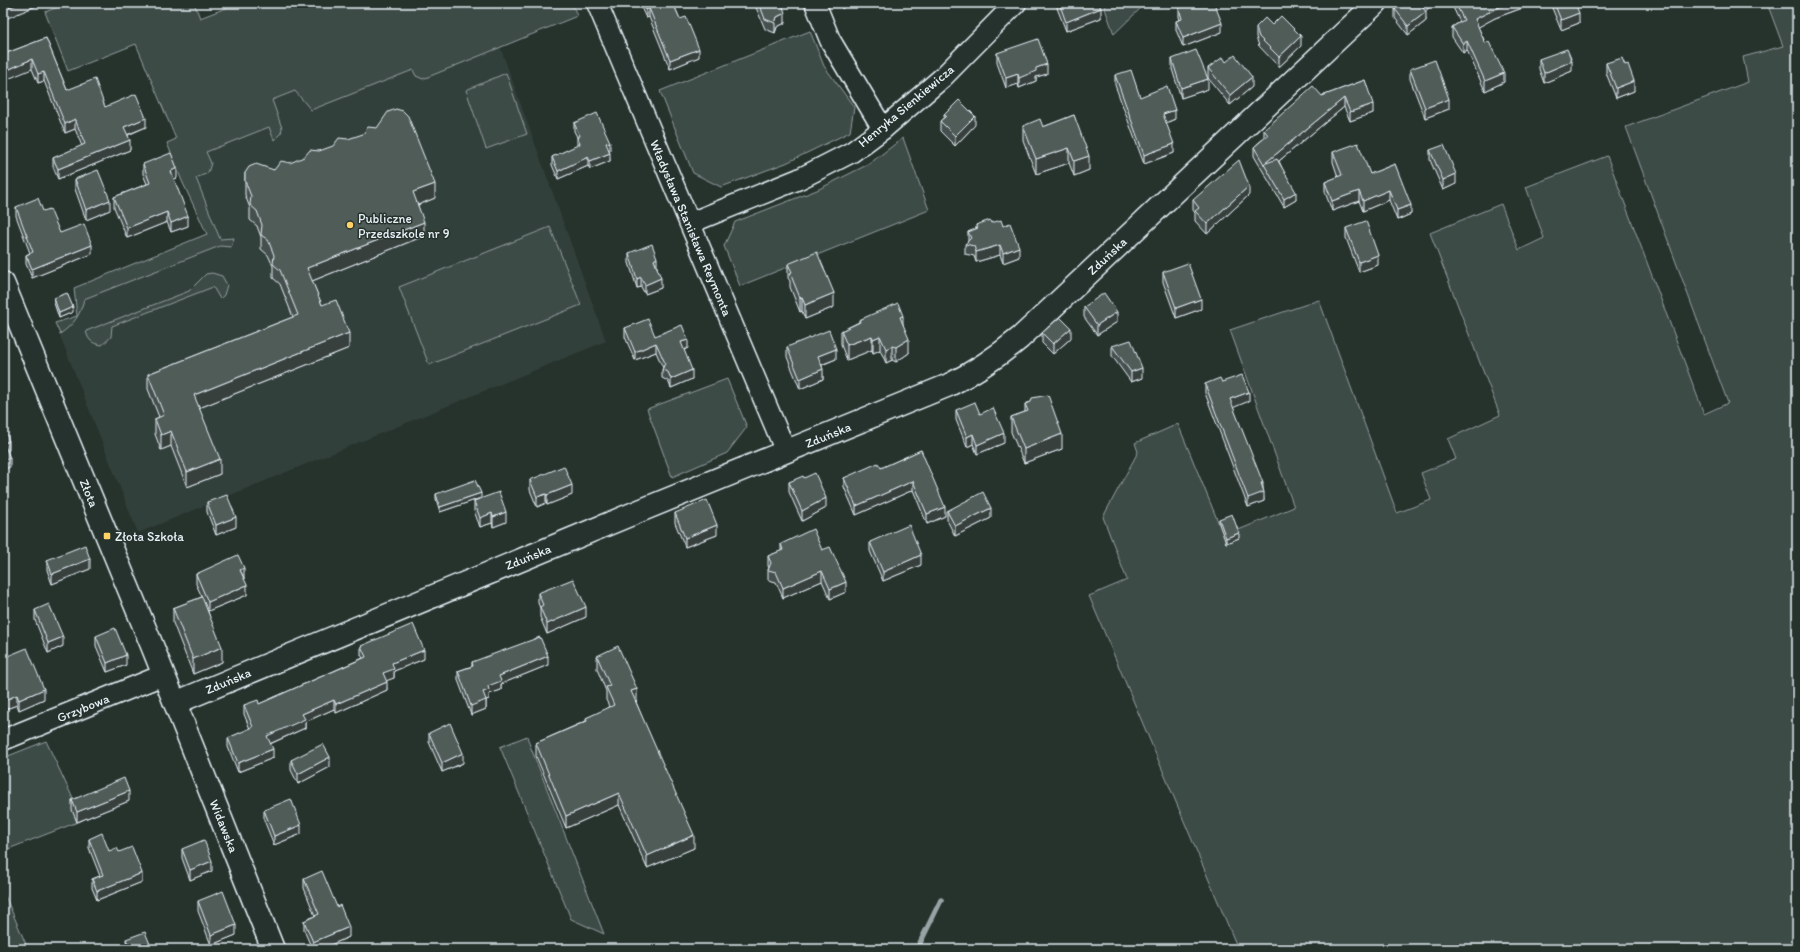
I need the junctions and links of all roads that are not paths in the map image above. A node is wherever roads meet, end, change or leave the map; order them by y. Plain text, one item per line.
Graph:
1 (597, 3) edge
2 (815, 3) edge
3 (1016, 3) edge
4 (1376, 3) edge
5 (883, 129) junction
6 (690, 223) junction
7 (3, 283) edge
8 (786, 452) junction
9 (163, 675) junction
10 (175, 703) junction
11 (3, 740) edge
12 (273, 949) edge

1 - 6 street, Władysława Stanisława Reymonta
2 - 5 street
3 - 5 street, Henryka Sienkiewicza
4 - 8 street, Zduńska
5 - 6 street, Henryka Sienkiewicza
6 - 8 street, Władysława Stanisława Reymonta
7 - 9 street, Złota
8 - 10 street, Zduńska
9 - 10 street, Złota
9 - 11 street, Grzybowa
10 - 12 street, Widawska

